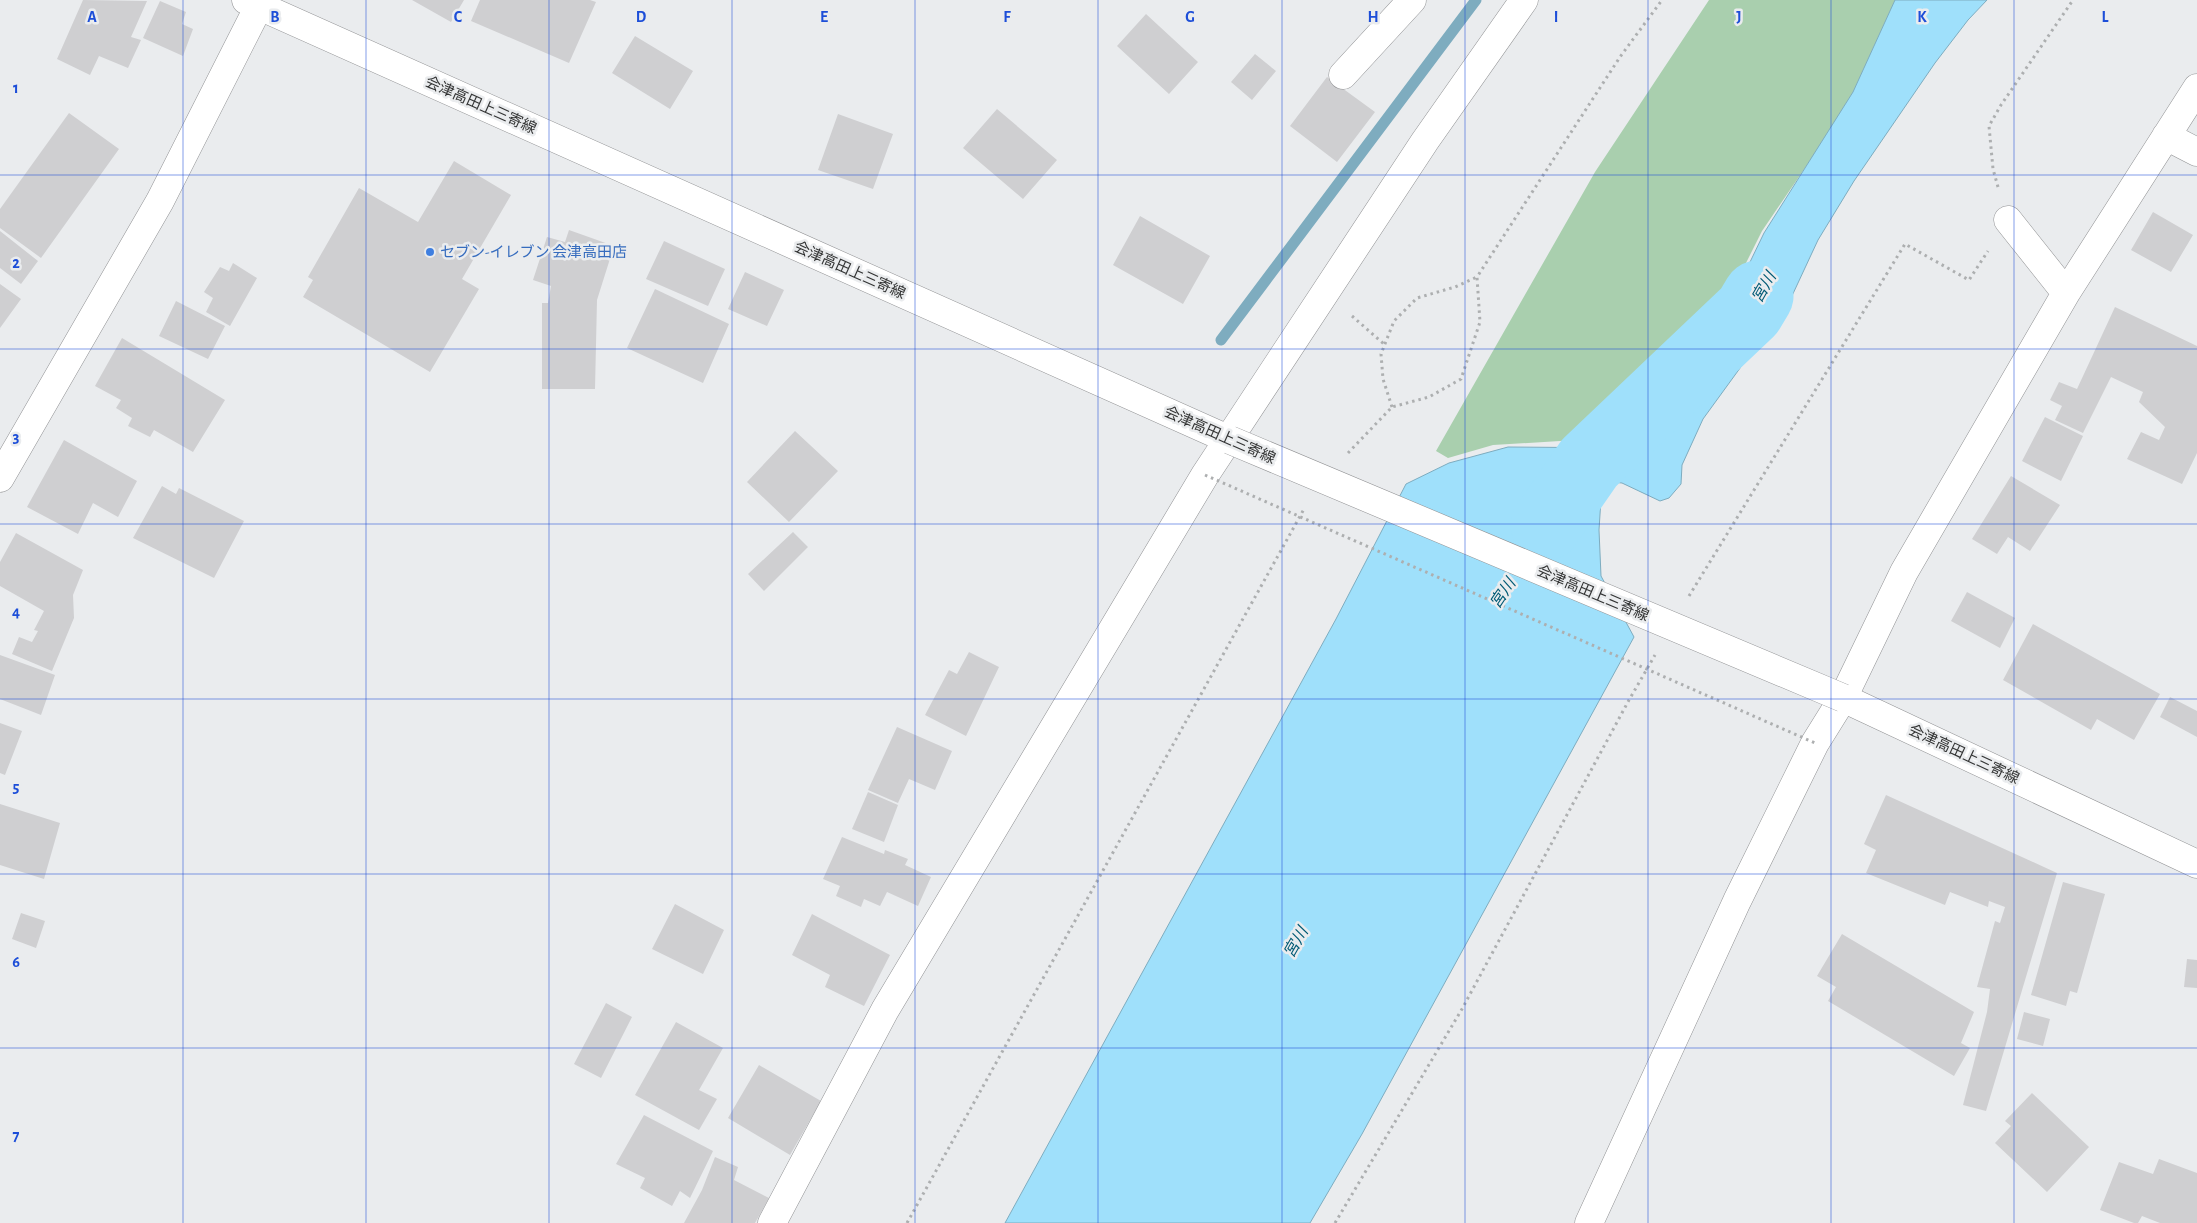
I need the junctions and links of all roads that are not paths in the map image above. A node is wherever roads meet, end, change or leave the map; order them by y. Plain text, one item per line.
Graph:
1 (1412, 0) edge
2 (1524, 0) edge
3 (256, 2) edge
4 (1343, 75) dead end
5 (2197, 88) edge
6 (2166, 136) junction
7 (2197, 152) edge
8 (2008, 220) road end
9 (2066, 293) junction
10 (1230, 440) junction
11 (0, 478) edge
12 (1843, 698) junction
13 (2197, 864) edge
14 (772, 1223) edge
15 (1589, 1223) edge

1 - 4 street
2 - 10 street
3 - 10 street, 会津高田上三寄線
3 - 11 street
5 - 6 street
6 - 7 street
6 - 9 street
8 - 9 street
9 - 12 street
10 - 12 street, 会津高田上三寄線, bridge
10 - 14 street
12 - 13 street, 会津高田上三寄線
12 - 15 street

